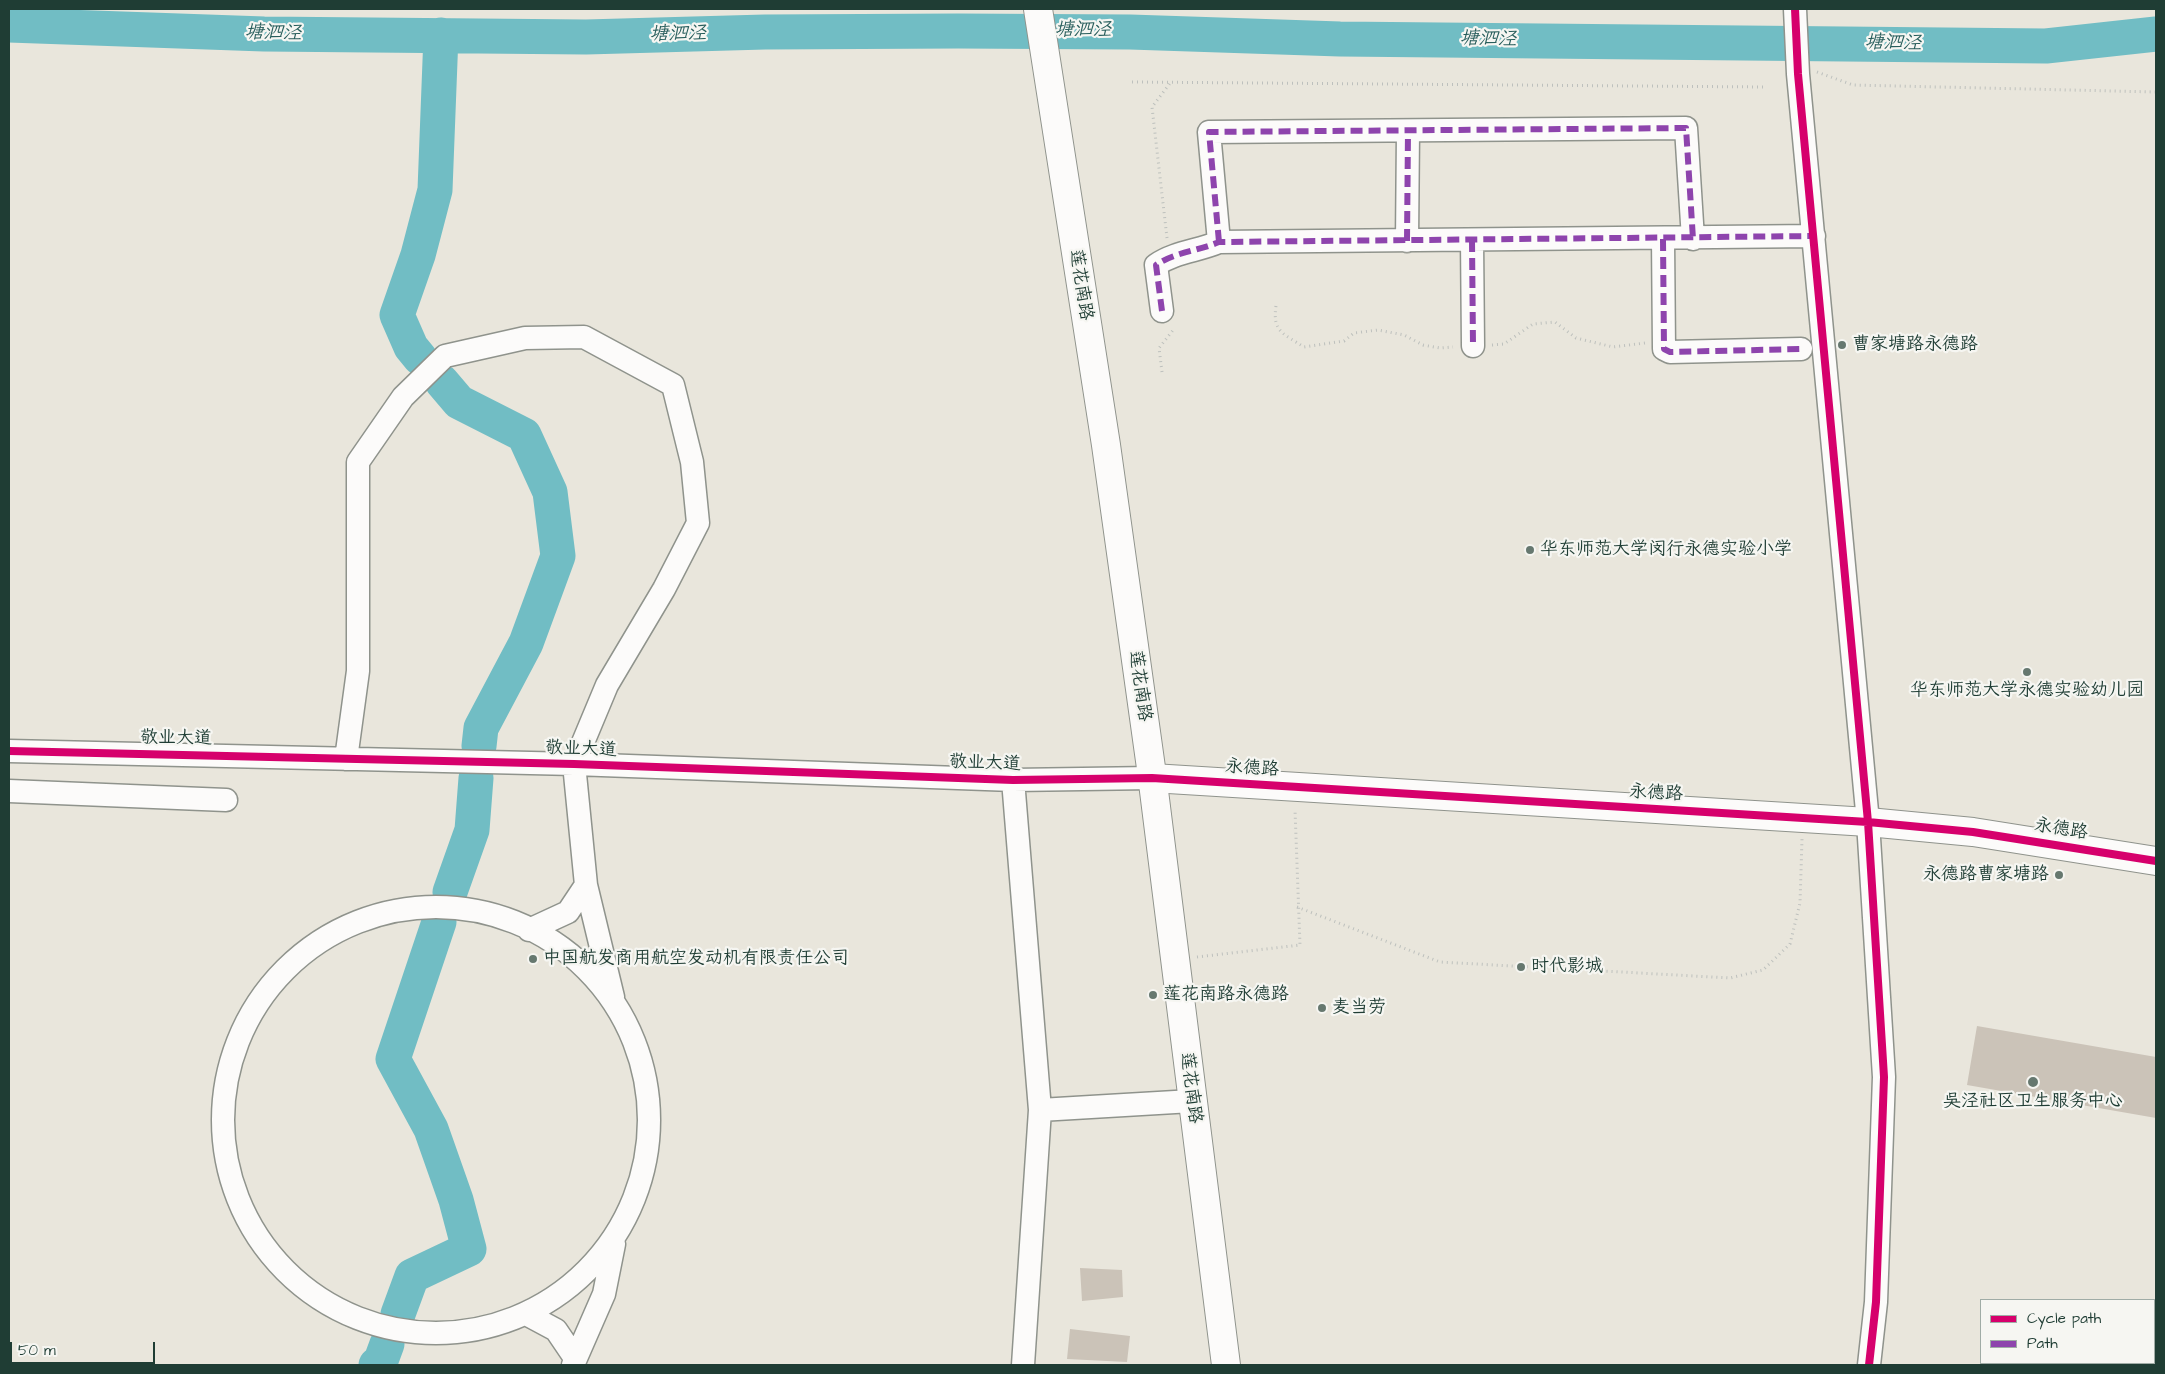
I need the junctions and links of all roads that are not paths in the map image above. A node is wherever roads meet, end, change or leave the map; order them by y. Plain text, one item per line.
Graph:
1 (1038, 9) edge
2 (1795, 9) edge
3 (1408, 131) junction
4 (1814, 236) junction
5 (1663, 239) junction
6 (1693, 239) junction
7 (1472, 240) junction
8 (1407, 241) junction
9 (1219, 242) junction
10 (1171, 316) road end
11 (1473, 346) dead end
12 (1801, 349) dead end
13 (9, 750) edge
14 (346, 758) junction
15 (574, 764) junction
16 (1152, 778) junction
17 (1013, 780) junction
18 (9, 791) edge
19 (226, 800) dead end
20 (1868, 822) junction
21 (2156, 861) edge
22 (586, 885) junction
23 (529, 930) junction
24 (613, 998) junction
25 (1192, 1101) junction
26 (1040, 1110) junction
27 (616, 1233) junction
28 (528, 1315) junction
29 (574, 1362) edge
30 (1023, 1365) edge
31 (1226, 1365) edge
32 (1869, 1365) edge

1 - 16 main road, 莲花南路
2 - 4 street
3 - 6 street
3 - 8 street
3 - 9 street
4 - 6 street
4 - 20 street
5 - 6 street
5 - 7 street
5 - 12 street
7 - 8 street
7 - 11 street
8 - 9 street
9 - 10 street
13 - 14 street, 敬业大道
14 - 15 street, 敬业大道
14 - 15 street
15 - 17 street, 敬业大道
15 - 22 street
16 - 17 street, 敬业大道
16 - 20 main road, 永德路
16 - 25 main road, 莲花南路
17 - 26 street
18 - 19 street
20 - 21 main road, 永德路
20 - 32 street
22 - 23 street
22 - 24 street
23 - 24 street
23 - 28 street
24 - 27 street
25 - 26 street
25 - 31 main road, 莲花南路
26 - 30 street
27 - 28 street
27 - 29 street
28 - 29 street

